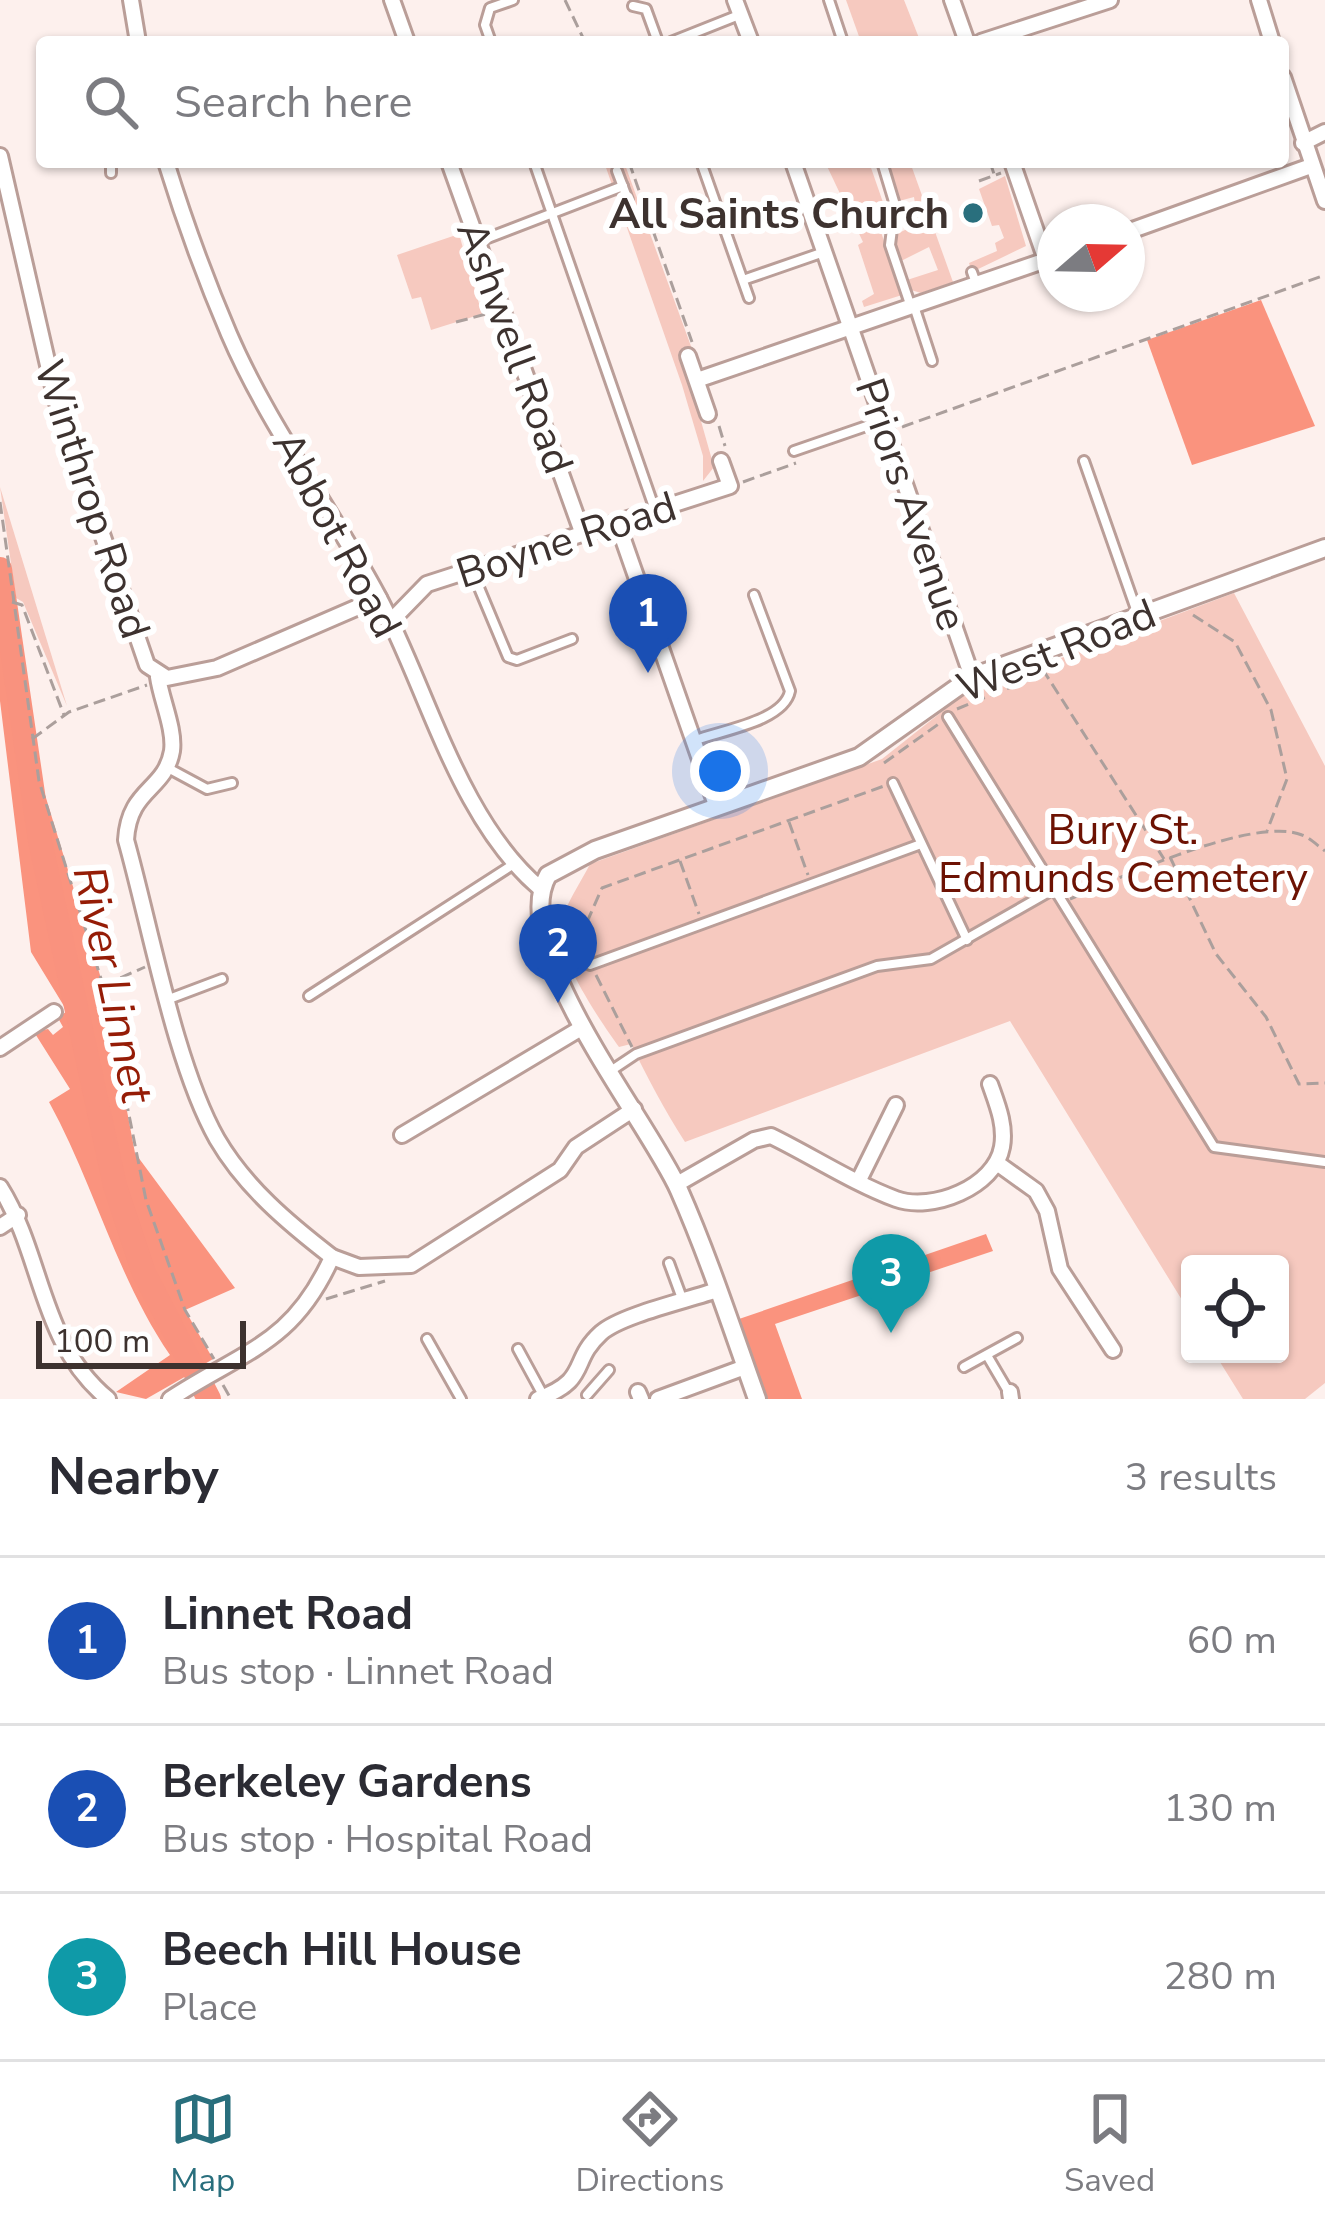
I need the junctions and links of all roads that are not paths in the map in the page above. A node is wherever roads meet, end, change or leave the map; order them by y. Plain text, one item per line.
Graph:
1 (131, 0) edge
2 (392, 0) edge
3 (513, 0) edge
4 (952, 0) edge
5 (1110, 0) edge
6 (1259, 0) edge
7 (833, 3) edge
8 (633, 6) dead end
9 (738, 7) edge
10 (138, 36) edge
11 (405, 36) edge
12 (489, 36) edge
13 (656, 36) edge
14 (682, 36) edge
15 (749, 36) edge
16 (841, 36) edge
17 (966, 36) edge
18 (999, 36) edge
19 (1270, 36) edge
20 (1289, 96) edge
21 (1325, 132) edge
22 (1304, 143) junction
23 (0, 156) edge
24 (1311, 166) junction
25 (168, 168) edge
26 (451, 168) edge
27 (536, 168) edge
28 (703, 168) edge
29 (795, 168) edge
30 (884, 168) edge
31 (1014, 168) edge
32 (617, 171) dead end
33 (623, 186) junction
34 (628, 200) dead end
35 (1325, 201) edge
36 (553, 213) junction
37 (1037, 224) edge
38 (1145, 226) edge
39 (478, 242) junction
40 (824, 252) junction
41 (1037, 262) edge
42 (743, 280) junction
43 (749, 298) dead end
44 (912, 305) junction
45 (851, 330) junction
46 (688, 356) road end
47 (932, 361) dead end
48 (697, 380) junction
49 (708, 413) road end
50 (885, 426) junction
51 (794, 451) dead end
52 (721, 461) road end
53 (1084, 461) dead end
54 (655, 510) junction
55 (617, 522) junction
56 (582, 532) junction
57 (1325, 548) edge
58 (472, 569) junction
59 (754, 595) dead end
60 (379, 598) junction
61 (1139, 616) junction
62 (390, 622) junction
63 (572, 639) dead end
64 (158, 676) junction
65 (973, 677) junction
66 (948, 717) road end
67 (694, 740) junction
68 (167, 767) junction
69 (232, 783) dead end
70 (892, 783) road end
71 (716, 805) junction
72 (921, 844) junction
73 (515, 863) junction
74 (541, 889) junction
75 (1054, 889) junction
76 (967, 940) junction
77 (590, 965) road end
78 (222, 980) dead end
79 (309, 995) dead end
80 (170, 998) junction
81 (54, 1012) dead end
82 (584, 1027) junction
83 (0, 1048) edge
84 (612, 1070) junction
85 (990, 1084) dead end
86 (1012, 1095) dead end
87 (996, 1100) junction
88 (896, 1105) dead end
89 (634, 1109) junction
90 (402, 1135) dead end
91 (997, 1162) junction
92 (1325, 1162) edge
93 (859, 1180) junction
94 (677, 1184) junction
95 (0, 1186) edge
96 (18, 1215) junction
97 (0, 1227) edge
98 (332, 1257) junction
99 (669, 1263) dead end
100 (717, 1290) junction
101 (683, 1302) junction
102 (1017, 1338) dead end
103 (427, 1339) dead end
104 (518, 1348) dead end
105 (1090, 1352) dead end
106 (988, 1357) junction
107 (745, 1367) junction
108 (964, 1367) dead end
109 (609, 1370) dead end
110 (573, 1382) junction
111 (1011, 1396) edge
112 (588, 1397) edge
113 (541, 1398) edge
114 (108, 1399) edge
115 (170, 1399) edge
116 (460, 1399) edge
117 (658, 1399) edge
118 (757, 1399) edge

1 - 10 street
2 - 11 street
3 - 12 lane
4 - 17 street
5 - 18 street
6 - 19 street
7 - 16 lane
8 - 13 lane
9 - 14 lane
9 - 15 street
20 - 22 street
21 - 22 street
22 - 24 street
23 - 64 street, Winthrop Road
24 - 35 street
24 - 38 street
25 - 60 street, Abbot Road
26 - 39 street, Ashwell Road
27 - 36 lane
28 - 42 lane
29 - 40 street
30 - 44 lane
31 - 37 street
32 - 33 lane
33 - 34 lane
33 - 36 lane
36 - 39 lane
36 - 54 lane
39 - 56 street, Ashwell Road
40 - 42 lane
40 - 45 street
41 - 44 street
42 - 43 lane
44 - 45 street
44 - 47 lane
45 - 48 street
45 - 50 street, Priors Avenue
46 - 48 street
48 - 49 street
50 - 51 lane
50 - 65 street, Priors Avenue
52 - 54 street, Boyne Road
53 - 61 lane
54 - 55 street, Boyne Road
55 - 56 street, Boyne Road
55 - 67 street
56 - 58 street, Boyne Road
57 - 61 street, West Road
58 - 62 street, Boyne Road
58 - 63 lane
59 - 67 lane
60 - 62 street, Abbot Road
60 - 64 street, Winthrop Road
61 - 65 street, West Road
62 - 73 street, Abbot Road
64 - 68 street
65 - 71 street, West Road
66 - 75 lane
67 - 71 street
68 - 69 lane
68 - 80 street
70 - 72 lane
71 - 74 street, West Road
72 - 76 lane
72 - 77 lane
73 - 74 street, Abbot Road
73 - 79 lane
74 - 82 street
75 - 76 lane
75 - 92 lane
76 - 84 lane
78 - 80 lane
80 - 98 street
81 - 83 street
82 - 84 street
82 - 90 street
84 - 89 street
85 - 87 street
86 - 87 street
87 - 91 street
88 - 93 street
89 - 94 street
89 - 98 street
91 - 93 street
91 - 105 street
93 - 94 street
94 - 100 street
95 - 96 street
96 - 97 street
96 - 114 street
98 - 115 street
99 - 101 lane
100 - 101 street
100 - 107 street
101 - 110 street
102 - 106 lane
103 - 116 lane
104 - 113 lane
106 - 108 lane
106 - 111 lane
107 - 117 street
107 - 118 street
109 - 112 lane
110 - 112 lane
110 - 113 street

